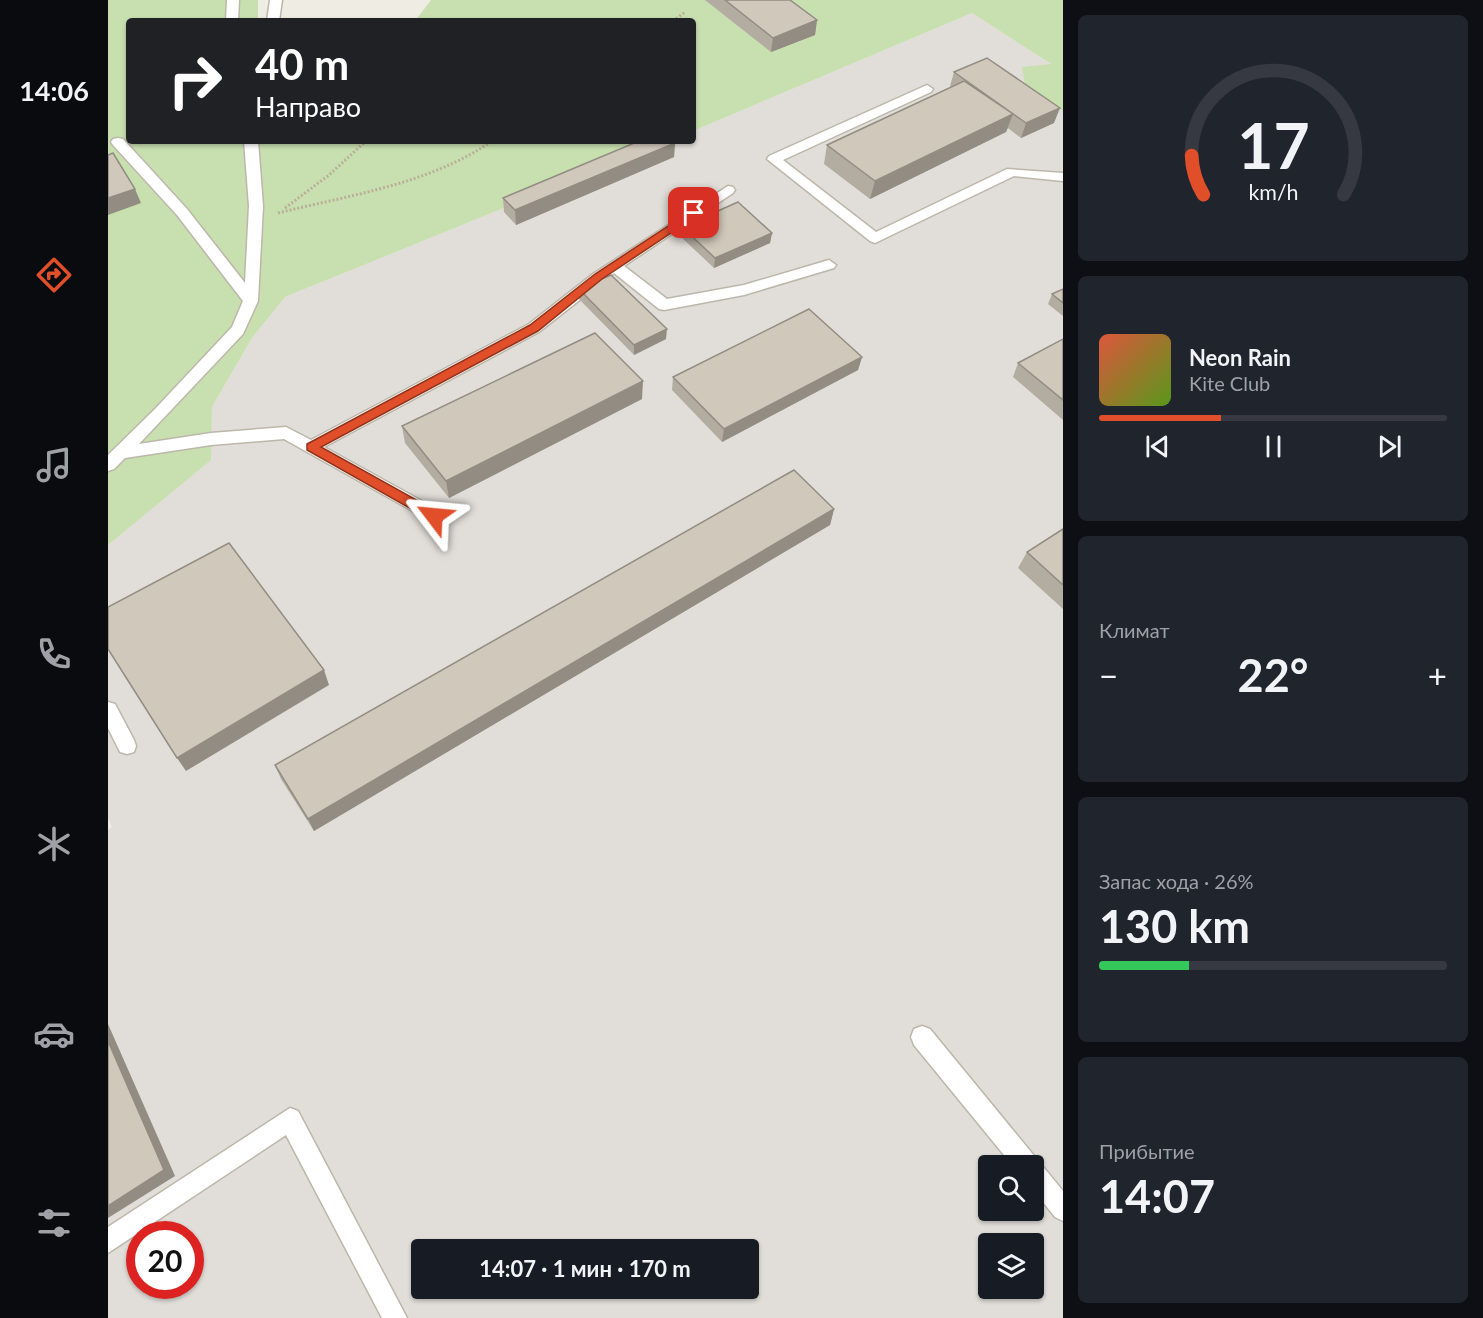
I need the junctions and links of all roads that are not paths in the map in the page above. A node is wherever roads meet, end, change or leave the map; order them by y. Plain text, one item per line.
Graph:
1 (233, 0) edge
2 (276, 0) edge
3 (232, 18) edge
4 (273, 18) edge
5 (927, 89) dead end
6 (118, 142) dead end
7 (251, 144) edge
8 (1063, 177) edge
9 (728, 190) dead end
10 (829, 265) dead end
11 (614, 266) junction
12 (251, 301) junction
13 (311, 447) junction
14 (121, 453) junction
15 (108, 465) edge
16 (434, 516) dead end
17 (108, 710) edge
18 (127, 746) dead end
19 (922, 1037) dead end
20 (1019, 1155) edge
21 (1044, 1185) edge
22 (1063, 1209) edge
23 (108, 1241) edge
24 (395, 1318) edge

1 - 3 lane
2 - 4 lane
5 - 8 lane
6 - 12 lane
7 - 12 lane
9 - 11 lane
10 - 11 lane
11 - 13 lane
12 - 14 lane
13 - 14 lane
13 - 16 lane
14 - 15 lane
17 - 18 lane
19 - 20 lane
21 - 22 lane
23 - 24 lane

